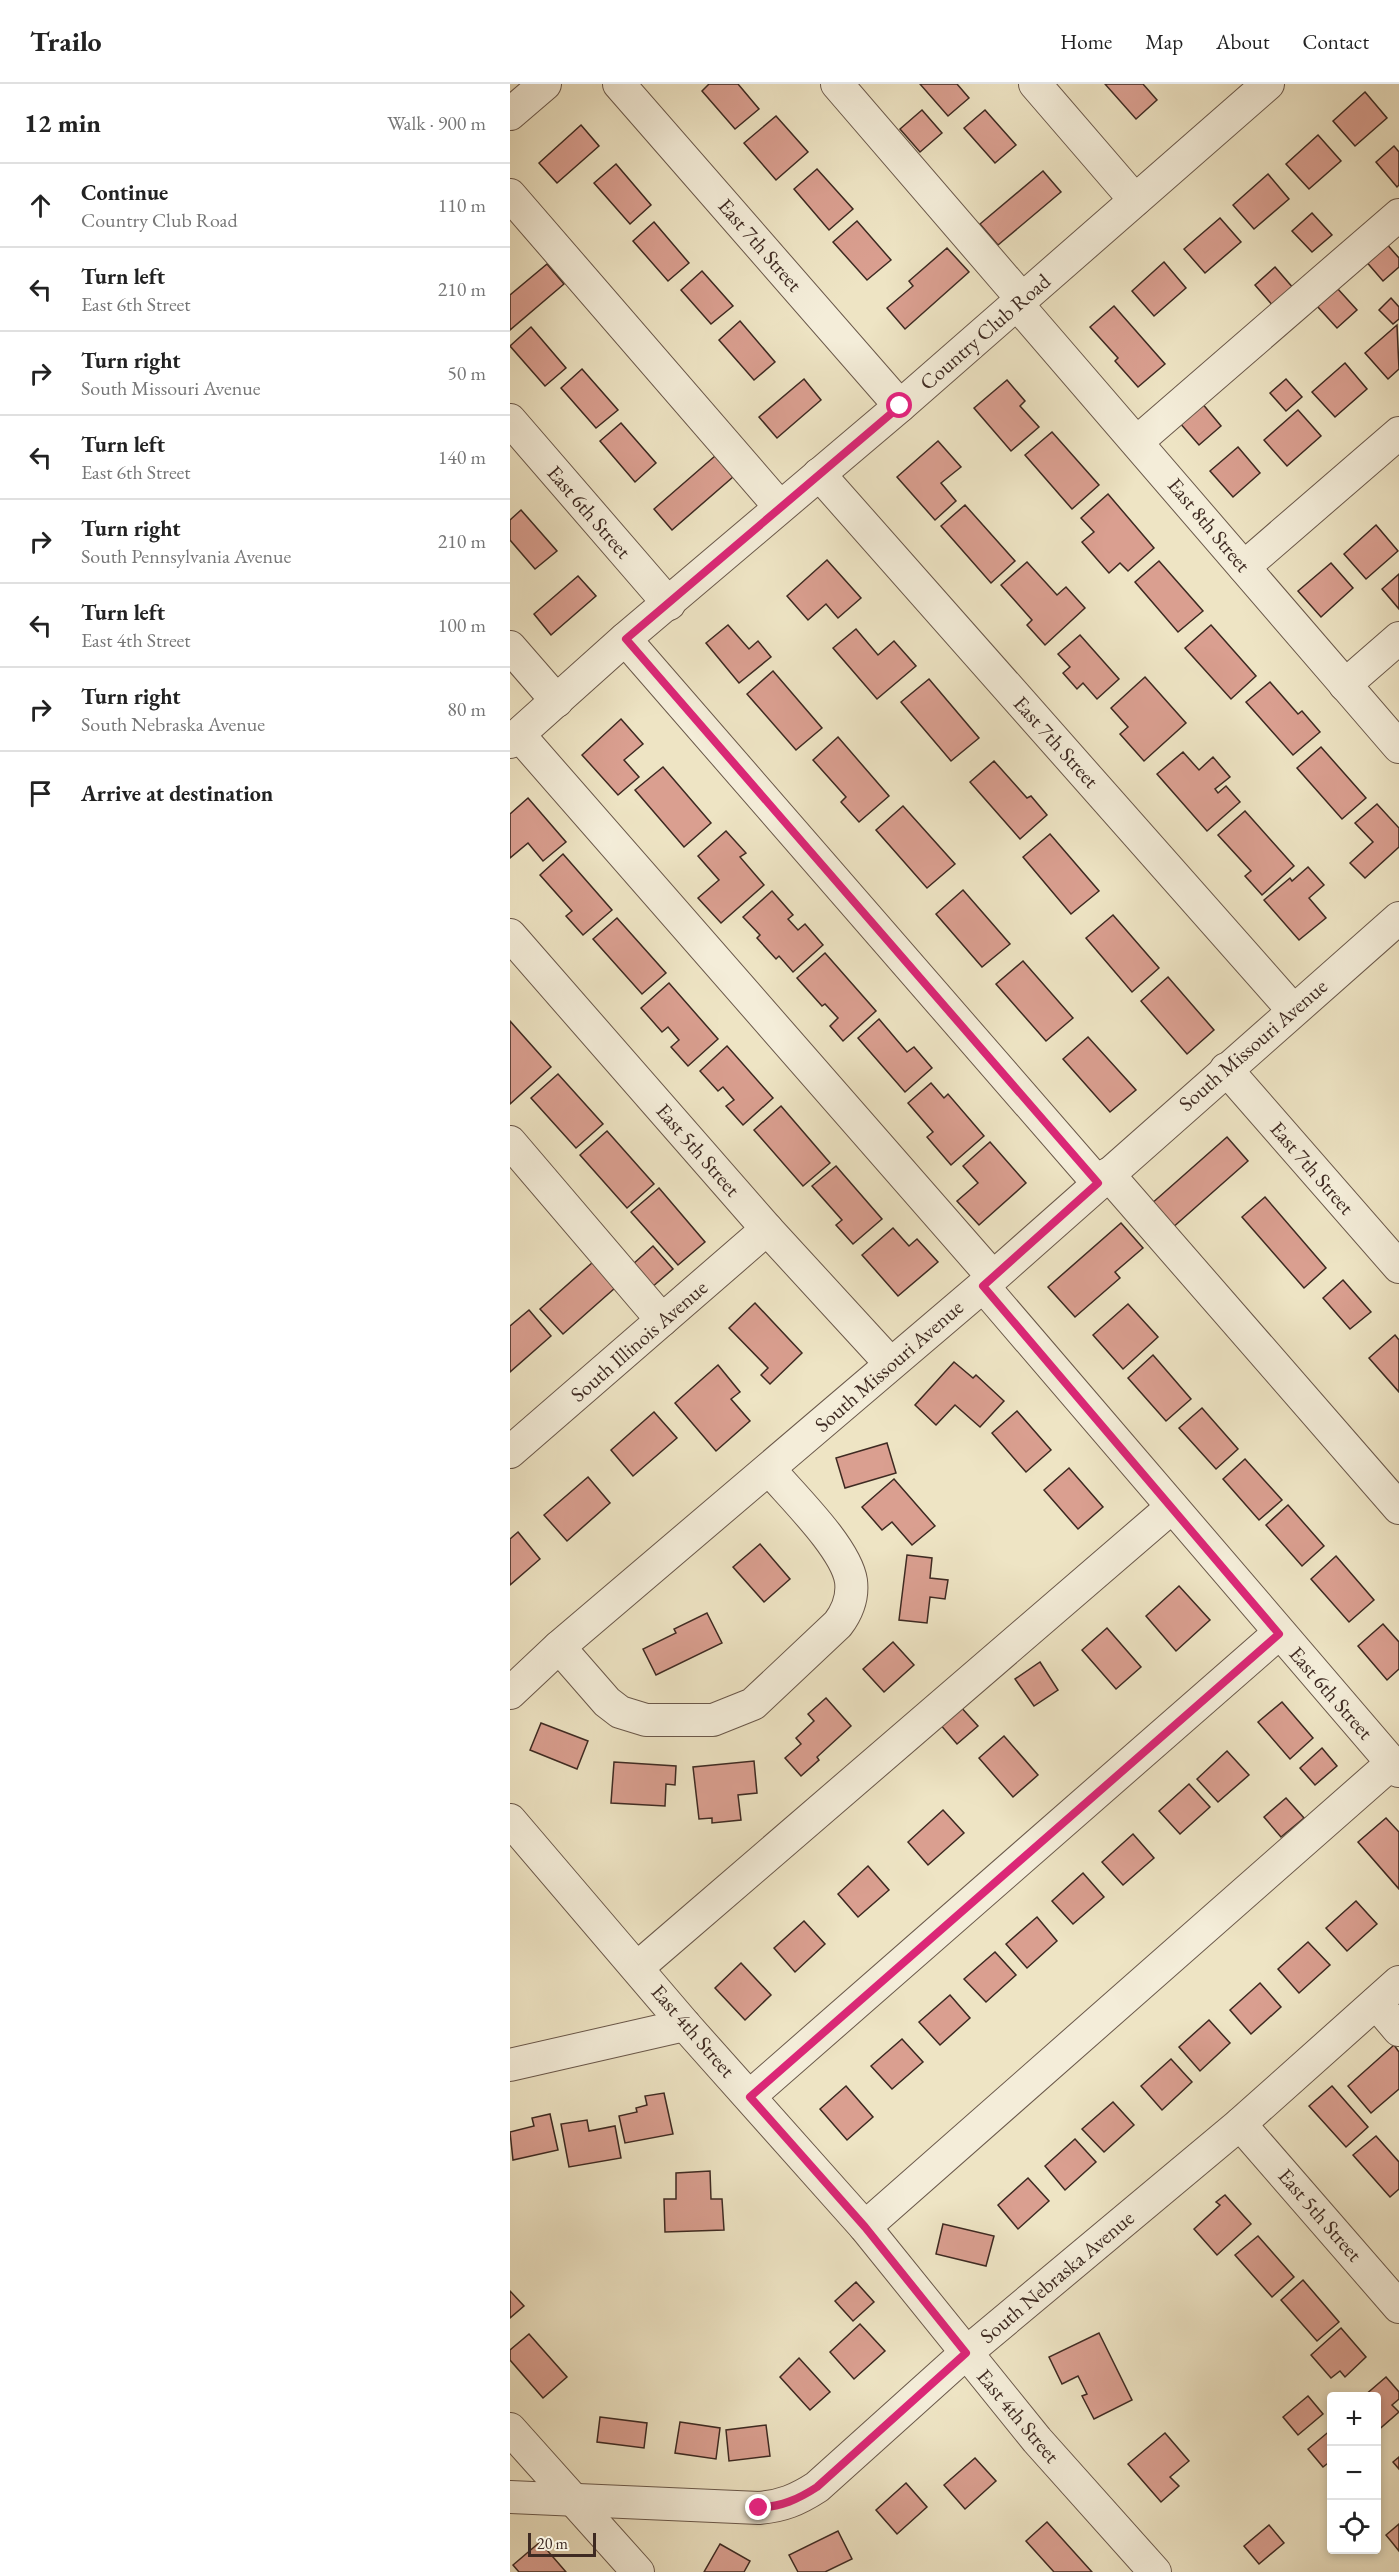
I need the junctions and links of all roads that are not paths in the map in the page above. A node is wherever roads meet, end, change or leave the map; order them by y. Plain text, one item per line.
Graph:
1 (545, 84) edge
2 (620, 84) edge
3 (837, 84) edge
4 (1268, 84) edge
5 (1038, 85) edge
6 (510, 114) edge
7 (510, 195) edge
8 (1135, 200) junction
9 (1399, 215) edge
10 (1020, 302) junction
11 (900, 406) junction
12 (510, 420) edge
13 (1399, 433) edge
14 (1138, 441) junction
15 (819, 474) junction
16 (780, 507) junction
17 (1244, 567) junction
18 (669, 604) junction
19 (1399, 638) edge
20 (626, 639) junction
21 (510, 647) edge
22 (1345, 685) junction
23 (557, 701) junction
24 (514, 738) edge
25 (1399, 747) edge
26 (1399, 918) edge
27 (510, 935) edge
28 (1293, 1010) junction
29 (1226, 1069) junction
30 (510, 1142) edge
31 (1103, 1178) junction
32 (767, 1229) junction
33 (1399, 1267) edge
34 (988, 1281) junction
35 (662, 1320) junction
36 (890, 1364) junction
37 (510, 1452) edge
38 (769, 1469) junction
39 (1172, 1507) junction
40 (1399, 1508) edge
41 (1279, 1634) junction
42 (559, 1647) junction
43 (510, 1693) edge
44 (1396, 1767) edge
45 (510, 1820) edge
46 (637, 1968) junction
47 (1399, 1982) edge
48 (1376, 2003) junction
49 (685, 2025) junction
50 (1399, 2030) edge
51 (510, 2065) edge
52 (750, 2097) junction
53 (1240, 2124) junction
54 (865, 2227) junction
55 (1399, 2307) edge
56 (966, 2353) junction
57 (510, 2429) edge
58 (510, 2497) edge
59 (572, 2499) junction
60 (638, 2572) edge
61 (1155, 2572) edge

1 - 6 street
2 - 11 street, East 7th Street
3 - 10 street, East 8th Street
4 - 8 street, Country Club Road
5 - 8 street
7 - 16 street
8 - 10 street, Country Club Road
9 - 14 street
10 - 11 street, Country Club Road
10 - 14 street, East 8th Street
11 - 15 street, Country Club Road
12 - 18 street, East 6th Street
13 - 17 street
14 - 17 street, East 8th Street
15 - 16 street, Country Club Road
15 - 28 street, East 7th Street
16 - 18 street, Country Club Road
17 - 22 street, East 8th Street
18 - 20 street, Country Club Road
19 - 22 street
20 - 23 street, Country Club Road
20 - 31 street
21 - 23 street
22 - 25 street, East 8th Street
23 - 24 street, Country Club Road
24 - 34 street, East 6th Street
26 - 28 street, South Missouri Avenue
27 - 32 street, East 5th Street
28 - 29 street, South Missouri Avenue
29 - 31 street, South Missouri Avenue
29 - 33 street, East 7th Street
30 - 35 street
31 - 34 street, South Missouri Avenue
31 - 40 street
32 - 35 street, South Illinois Avenue
32 - 36 street, East 5th Street
34 - 36 street, South Missouri Avenue
34 - 39 street, East 6th Street
35 - 37 street, South Illinois Avenue
36 - 38 street, South Missouri Avenue
38 - 42 street, South Missouri Avenue
38 - 42 street
39 - 41 street, East 6th Street
39 - 46 street
41 - 44 street, East 6th Street
41 - 52 street
42 - 43 street, South Missouri Avenue
44 - 54 street
45 - 46 street, East 4th Street
46 - 49 street, East 4th Street
47 - 48 street, South Nebraska Avenue
48 - 50 street
48 - 53 street, South Nebraska Avenue
49 - 51 street
49 - 52 street, East 4th Street
52 - 54 street, East 4th Street
53 - 55 street, East 5th Street
53 - 56 street, South Nebraska Avenue
54 - 56 street, East 4th Street
56 - 59 street, South Nebraska Avenue
56 - 61 street, East 4th Street
57 - 59 street
58 - 59 street, South Nebraska Avenue
59 - 60 street

